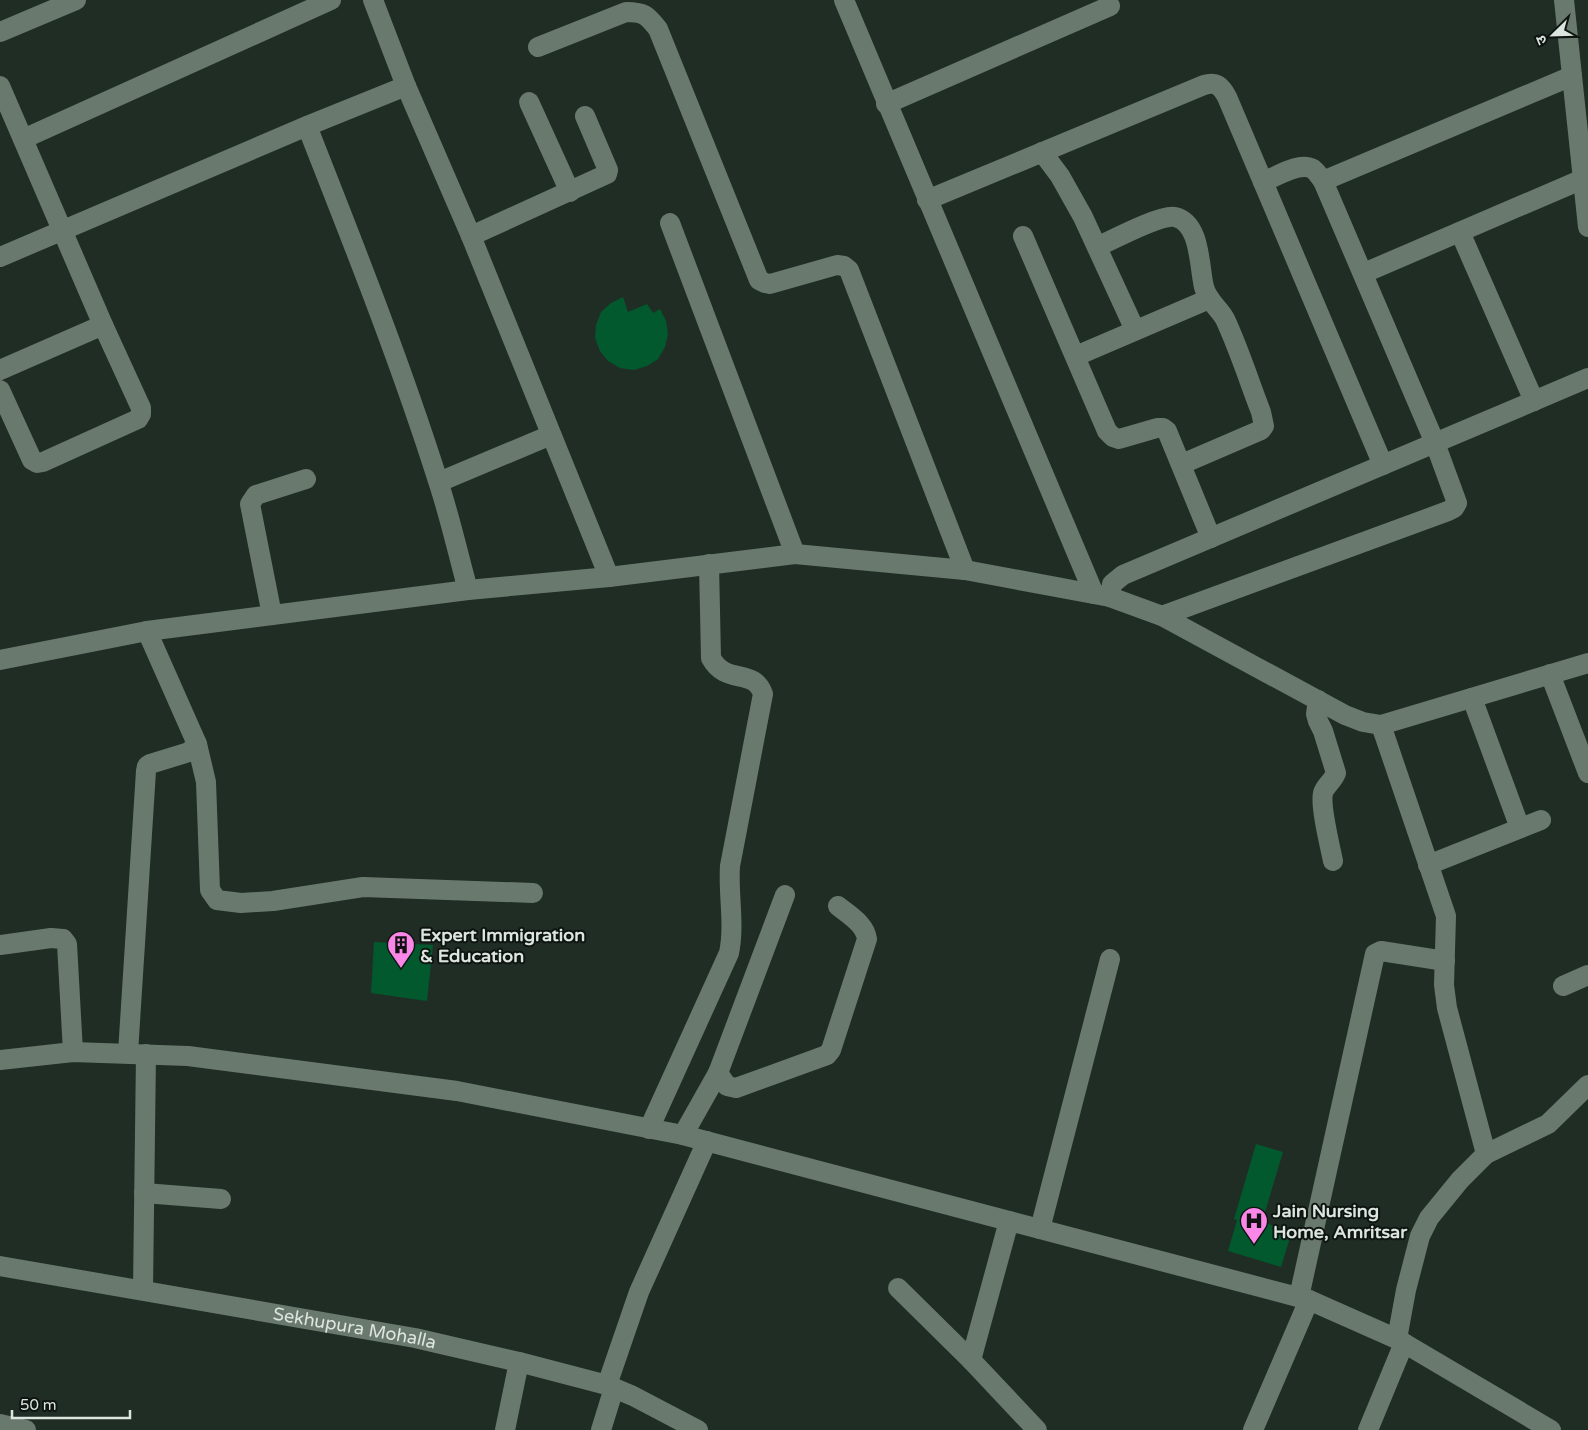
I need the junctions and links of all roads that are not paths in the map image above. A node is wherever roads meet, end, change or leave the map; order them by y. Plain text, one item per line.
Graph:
1 (76, 0) edge
2 (331, 0) edge
3 (373, 0) edge
4 (844, 0) edge
5 (1564, 0) edge
6 (624, 6) edge
7 (1110, 6) dead end
8 (0, 32) edge
9 (538, 47) dead end
10 (1572, 76) junction
11 (0, 86) edge
12 (406, 86) junction
13 (529, 102) dead end
14 (886, 104) junction
15 (585, 116) dead end
16 (307, 126) junction
17 (23, 139) junction
18 (1042, 152) junction
19 (1583, 179) junction
20 (1324, 181) junction
21 (1263, 182) junction
22 (570, 192) junction
23 (927, 200) junction
24 (670, 223) dead end
25 (1588, 226) edge
26 (62, 230) junction
27 (1460, 232) junction
28 (471, 236) junction
29 (1023, 236) dead end
30 (1097, 246) junction
31 (0, 257) edge
32 (1364, 273) junction
33 (1209, 299) junction
34 (103, 325) junction
35 (1135, 330) junction
36 (1076, 356) junction
37 (0, 370) edge
38 (1588, 378) edge
39 (0, 390) edge
40 (1534, 401) junction
41 (551, 435) junction
42 (1435, 443) junction
43 (1182, 464) junction
44 (1383, 465) junction
45 (306, 479) dead end
46 (439, 482) junction
47 (1211, 538) junction
48 (795, 554) junction
49 (709, 564) junction
50 (965, 570) junction
51 (609, 577) junction
52 (468, 590) junction
53 (1102, 596) junction
54 (272, 615) junction
55 (1162, 616) junction
56 (147, 631) junction
57 (0, 660) edge
58 (1588, 663) edge
59 (1550, 674) junction
60 (1472, 698) junction
61 (1318, 700) junction
62 (1381, 725) junction
63 (197, 744) junction
64 (1588, 773) edge
65 (1541, 820) dead end
66 (1520, 828) junction
67 (1333, 861) dead end
68 (1428, 865) junction
69 (533, 893) dead end
70 (785, 895) dead end
71 (838, 906) dead end
72 (0, 945) edge
73 (1110, 959) dead end
74 (1445, 961) junction
75 (1588, 975) edge
76 (1563, 986) dead end
77 (73, 1052) junction
78 (137, 1053) junction
79 (0, 1060) edge
80 (718, 1073) junction
81 (1588, 1085) edge
82 (649, 1128) junction
83 (683, 1135) junction
84 (707, 1141) junction
85 (1486, 1154) junction
86 (144, 1193) junction
87 (221, 1199) dead end
88 (1009, 1221) junction
89 (1040, 1229) junction
90 (0, 1266) edge
91 (898, 1288) dead end
92 (143, 1290) junction
93 (1304, 1299) junction
94 (1401, 1341) junction
95 (971, 1360) junction
96 (519, 1362) junction
97 (610, 1386) junction
98 (0, 1424) edge
99 (26, 1430) edge
100 (505, 1430) edge
101 (601, 1430) edge
102 (698, 1430) edge
103 (1037, 1430) edge
104 (1253, 1430) edge
105 (1368, 1430) edge
106 (1551, 1430) edge

1 - 8 street
2 - 17 street
3 - 12 street
4 - 14 street
5 - 10 street
6 - 9 street
6 - 50 street
7 - 14 street
10 - 19 street
10 - 20 street
11 - 17 street
12 - 16 street
12 - 28 street
13 - 22 street
14 - 23 street
15 - 22 street
16 - 26 street
16 - 46 street
17 - 26 street
18 - 21 street
18 - 23 street
18 - 30 street
19 - 25 street
19 - 27 street
20 - 21 street
20 - 32 street
21 - 44 street
22 - 28 street
23 - 53 street
24 - 48 street
26 - 31 street
26 - 34 street
27 - 32 street
27 - 40 street
28 - 41 street
29 - 36 street
30 - 33 street
30 - 35 street
32 - 42 street
33 - 35 street
33 - 43 street
34 - 37 street
34 - 39 street
35 - 36 street
36 - 43 street
38 - 40 street
40 - 42 street
41 - 46 street
41 - 51 street
42 - 44 street
42 - 55 street
43 - 47 street
44 - 47 street
45 - 54 street
46 - 52 street
47 - 53 street
48 - 49 street
48 - 50 street
49 - 51 street
49 - 82 street
50 - 53 street
51 - 52 street
52 - 54 street
53 - 55 street
54 - 56 street
55 - 61 street
56 - 57 street
56 - 63 street
58 - 59 street
59 - 60 street
59 - 64 street
60 - 62 street
60 - 66 street
61 - 62 street
61 - 67 street
62 - 68 street
63 - 69 street
63 - 78 street
65 - 66 street
66 - 68 street
68 - 74 street
70 - 80 street
71 - 80 street
72 - 77 street
73 - 89 street
74 - 85 street
74 - 93 street
75 - 76 street
77 - 78 street
77 - 79 street
78 - 82 street
78 - 86 street
80 - 83 street
81 - 85 street
82 - 83 street
83 - 84 street
84 - 88 street
84 - 97 street
85 - 94 street
86 - 87 street
86 - 92 street
88 - 89 street
88 - 95 street
89 - 93 street
90 - 92 street, Sekhupura Mohalla
91 - 95 street
92 - 96 street, Sekhupura Mohalla
93 - 94 street
93 - 104 street
94 - 105 street
94 - 106 street
95 - 103 street
96 - 97 street, Sekhupura Mohalla
96 - 100 street
97 - 101 street
97 - 102 street, Sekhupura Mohalla
98 - 99 street

